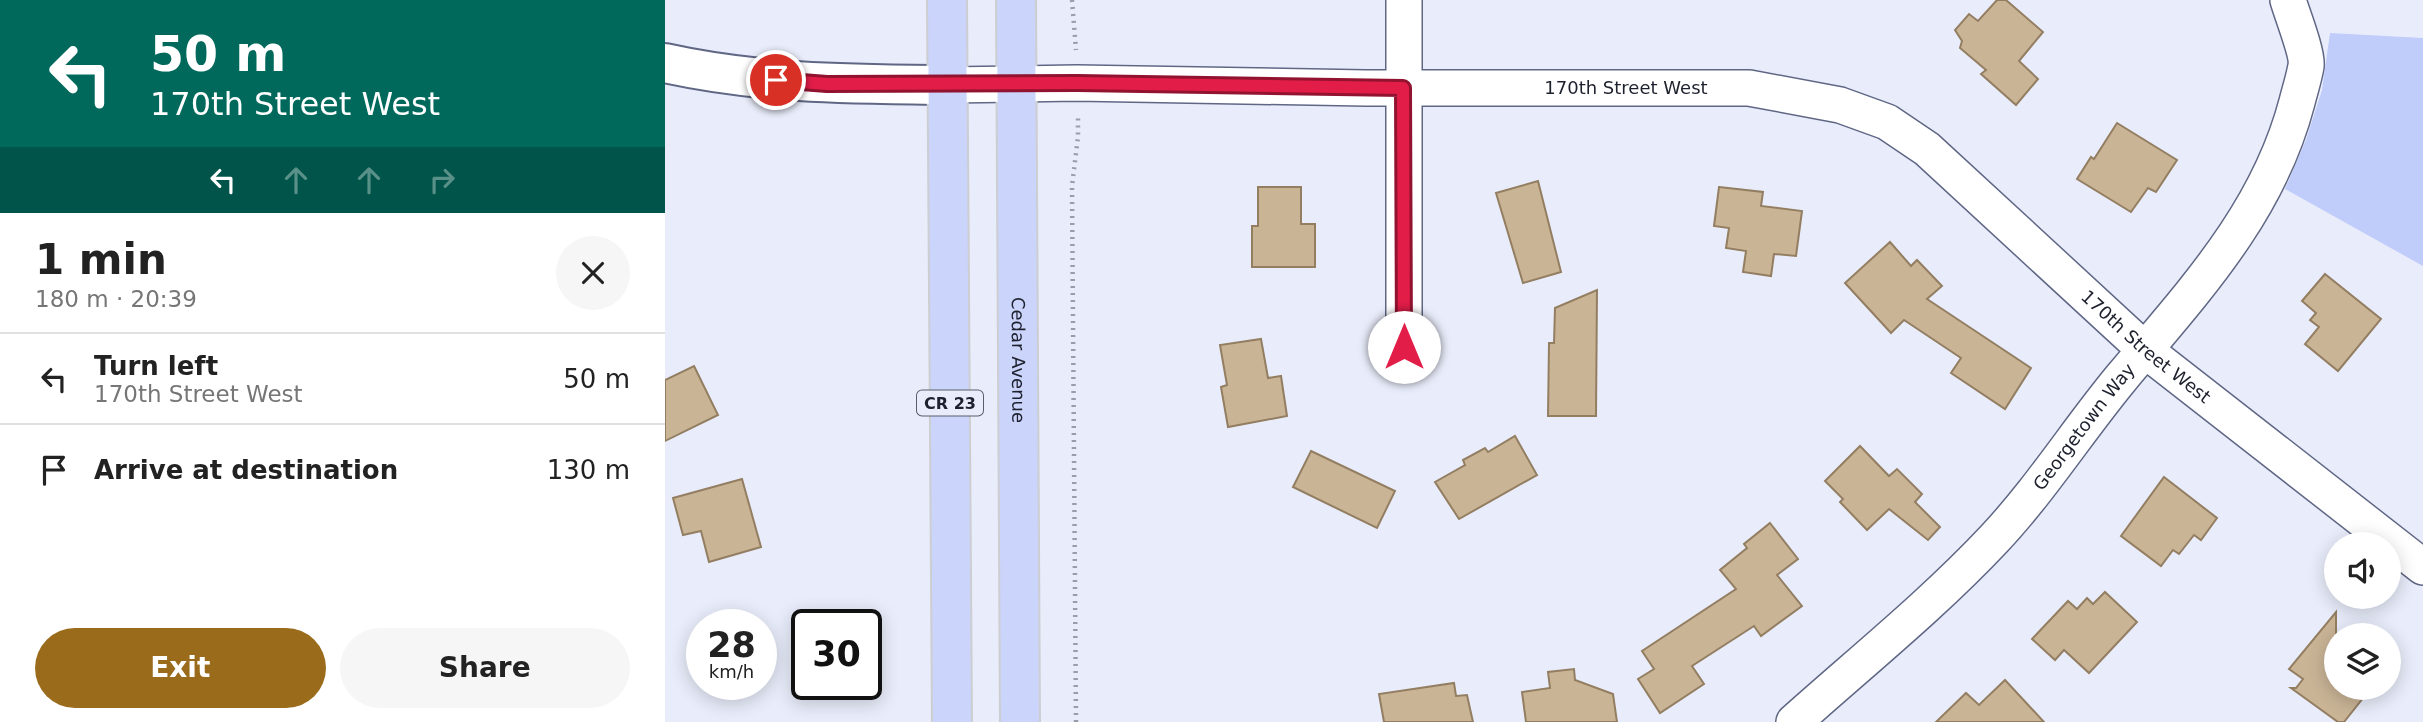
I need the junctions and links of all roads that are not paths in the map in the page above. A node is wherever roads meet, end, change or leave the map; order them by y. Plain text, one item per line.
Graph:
1 (947, 0) edge
2 (1016, 0) edge
3 (1404, 0) edge
4 (2288, 0) edge
5 (665, 63) edge
6 (1018, 84) junction
7 (947, 85) junction
8 (1403, 88) junction
9 (1404, 347) dead end
10 (2145, 350) junction
11 (2423, 566) edge
12 (952, 722) edge
13 (1020, 722) edge
14 (1794, 722) edge

1 - 7 main road, CR 23
2 - 6 main road, Cedar Avenue
3 - 8 street
4 - 10 street, Georgetown Way
5 - 7 street, 170th Street West
6 - 7 street, 170th Street West
6 - 8 street, 170th Street West
6 - 13 main road, Cedar Avenue
7 - 12 main road, CR 23
8 - 9 street
8 - 10 street, 170th Street West
10 - 11 street, 170th Street West
10 - 14 street, Georgetown Way

